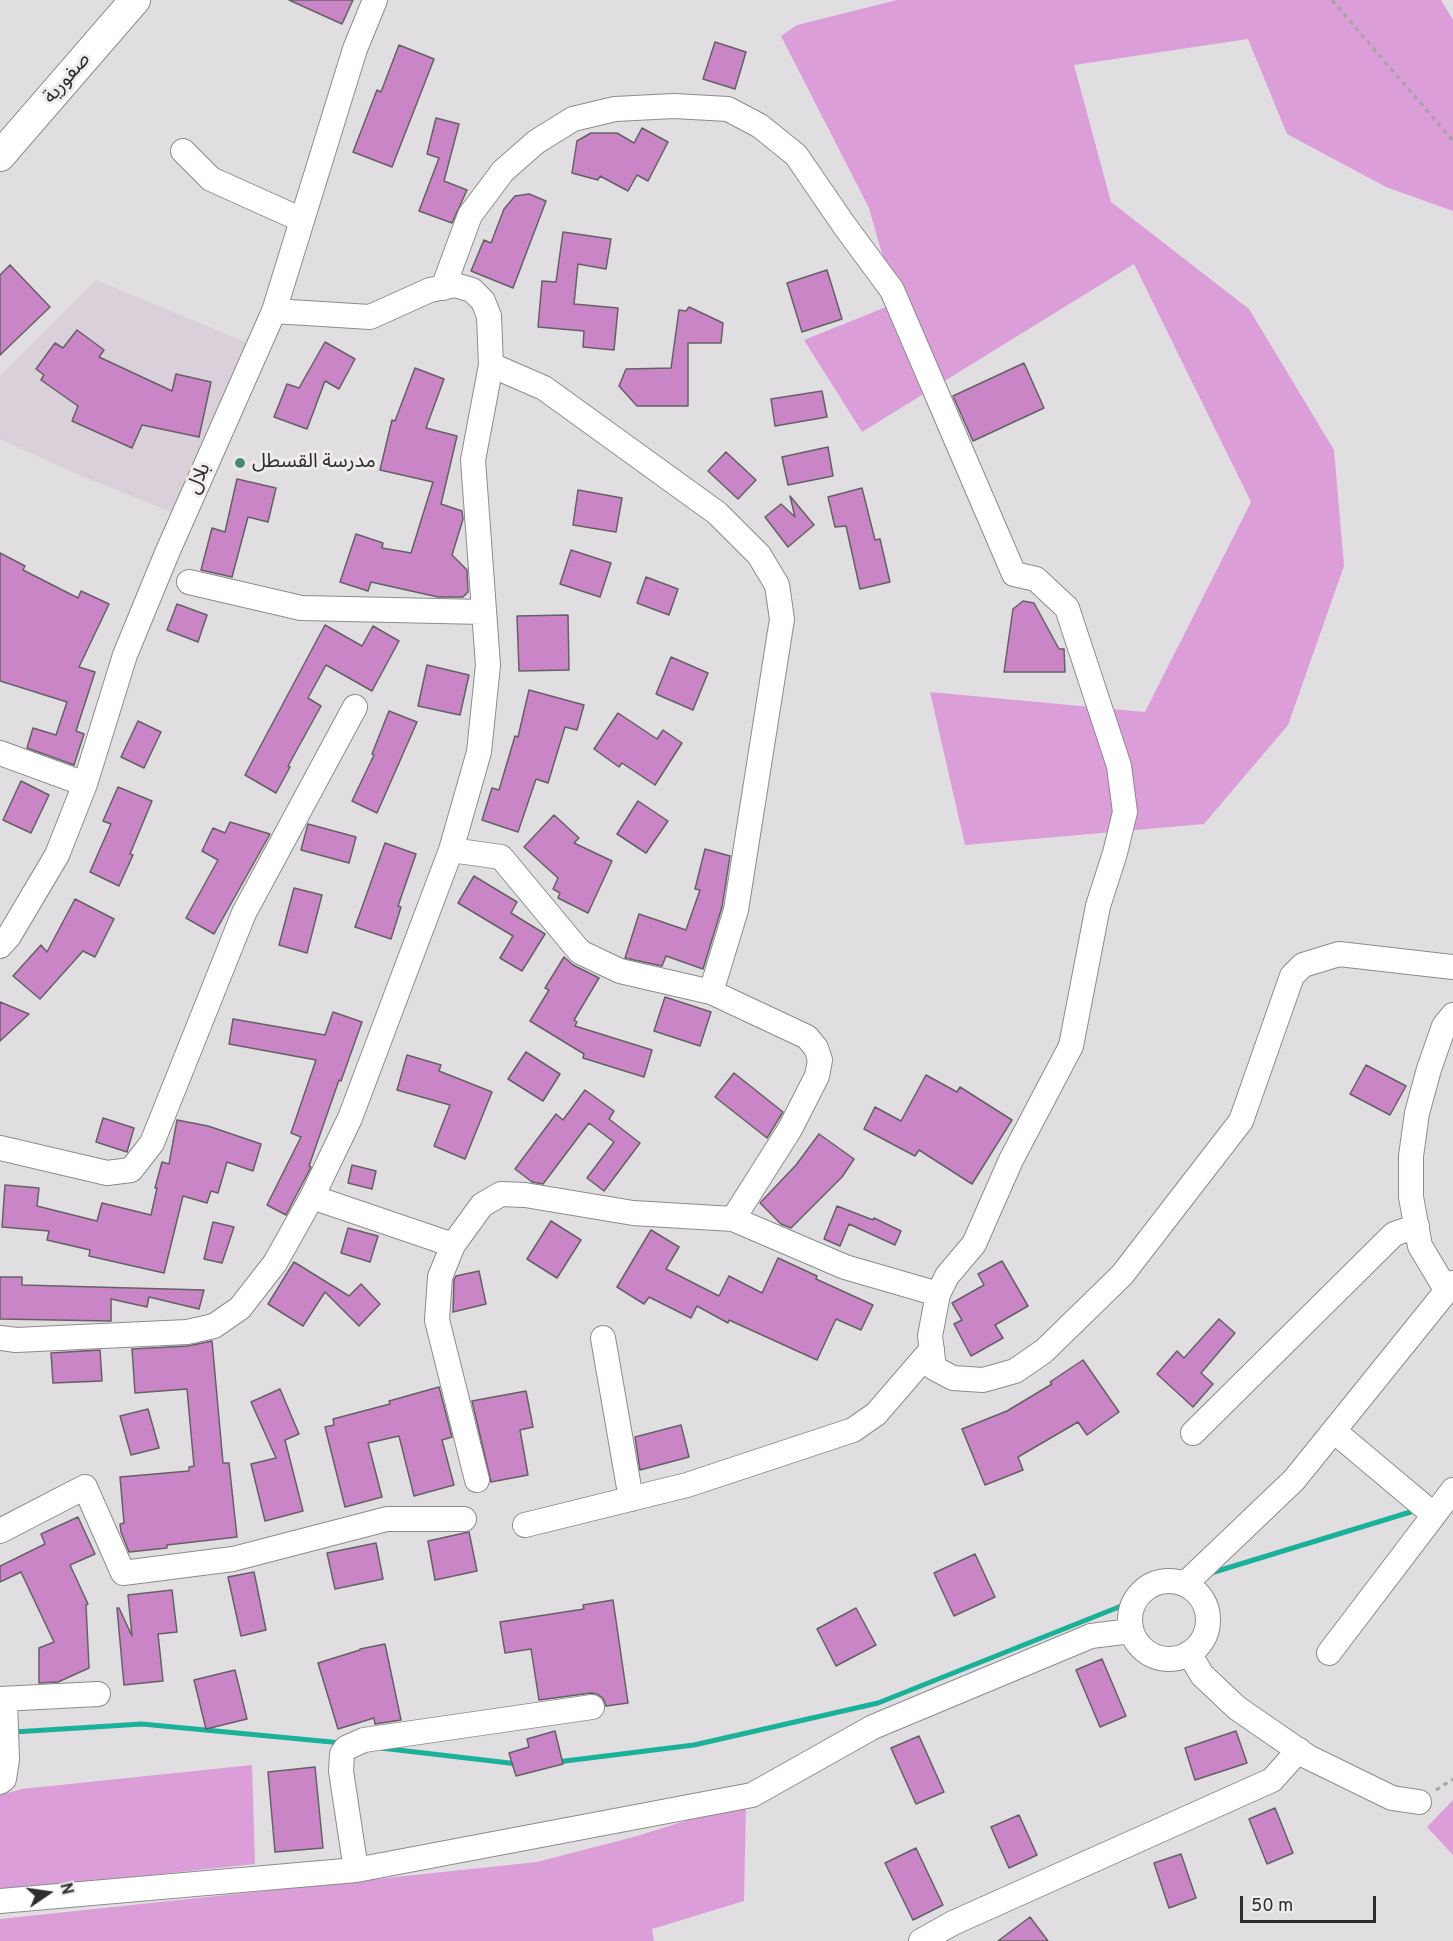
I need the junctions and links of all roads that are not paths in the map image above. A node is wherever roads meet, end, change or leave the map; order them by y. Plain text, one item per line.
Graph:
1 (111, 0) edge
2 (135, 0) edge
3 (375, 0) edge
4 (0, 126) edge
5 (183, 151) dead end
6 (0, 156) edge
7 (302, 220) junction
8 (443, 288) junction
9 (274, 311) junction
10 (491, 365) junction
11 (189, 582) dead end
12 (484, 612) junction
13 (355, 707) dead end
14 (0, 753) edge
15 (85, 784) junction
16 (451, 850) junction
17 (0, 946) edge
18 (1453, 967) edge
19 (711, 992) junction
20 (1453, 1015) edge
21 (0, 1148) edge
22 (312, 1197) junction
23 (733, 1219) junction
24 (1417, 1226) junction
25 (453, 1245) junction
26 (1450, 1287) edge
27 (938, 1294) junction
28 (0, 1338) edge
29 (603, 1338) dead end
30 (932, 1348) junction
31 (1334, 1431) junction
32 (1193, 1433) dead end
33 (477, 1480) dead end
34 (1453, 1490) edge
35 (631, 1499) junction
36 (1434, 1515) junction
37 (464, 1519) dead end
38 (525, 1525) dead end
39 (0, 1531) edge
40 (1185, 1584) junction
41 (1131, 1631) junction
42 (1189, 1653) junction
43 (1329, 1653) dead end
44 (98, 1694) dead end
45 (2, 1699) edge
46 (592, 1707) dead end
47 (1299, 1750) junction
48 (0, 1782) edge
49 (1419, 1802) dead end
50 (356, 1870) junction
51 (0, 1901) edge
52 (921, 1941) edge

1 - 4 main road, صفورية
2 - 6 main road, صفورية
3 - 7 street, بلال
5 - 7 street
7 - 9 street, بلال
8 - 9 street
8 - 10 street
8 - 27 street
9 - 15 street, بلال
10 - 12 street
10 - 19 street
11 - 12 street
12 - 16 street
13 - 21 street
14 - 15 street
15 - 17 street, بلال
16 - 19 street
16 - 22 street
18 - 30 street
19 - 23 street
20 - 24 street
22 - 25 street
22 - 28 street
23 - 25 street
23 - 27 street
24 - 26 street
24 - 32 street
25 - 33 street
26 - 31 street
27 - 30 street
29 - 35 street
30 - 35 street
31 - 36 street
31 - 40 street
34 - 36 street
35 - 38 street
36 - 43 street
37 - 39 street
40 - 41 street
40 - 42 street
41 - 42 street
41 - 50 street
42 - 47 street
44 - 45 street
45 - 48 street
46 - 50 street
47 - 49 street
47 - 52 street
50 - 51 street

